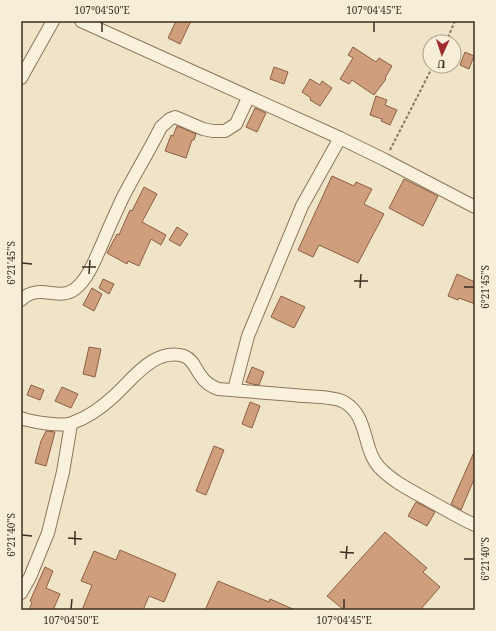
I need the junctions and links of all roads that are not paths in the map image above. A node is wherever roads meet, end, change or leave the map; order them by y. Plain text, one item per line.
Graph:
1 (54, 21) edge
2 (81, 21) edge
3 (21, 78) edge
4 (248, 98) junction
5 (340, 138) junction
6 (475, 208) edge
7 (21, 300) edge
8 (234, 390) junction
9 (21, 418) edge
10 (71, 424) junction
11 (475, 525) edge
12 (21, 593) edge

1 - 3 street
2 - 4 street
4 - 5 street
4 - 7 street
5 - 6 street
5 - 8 street
8 - 10 street
8 - 11 street
9 - 10 street
10 - 12 street

